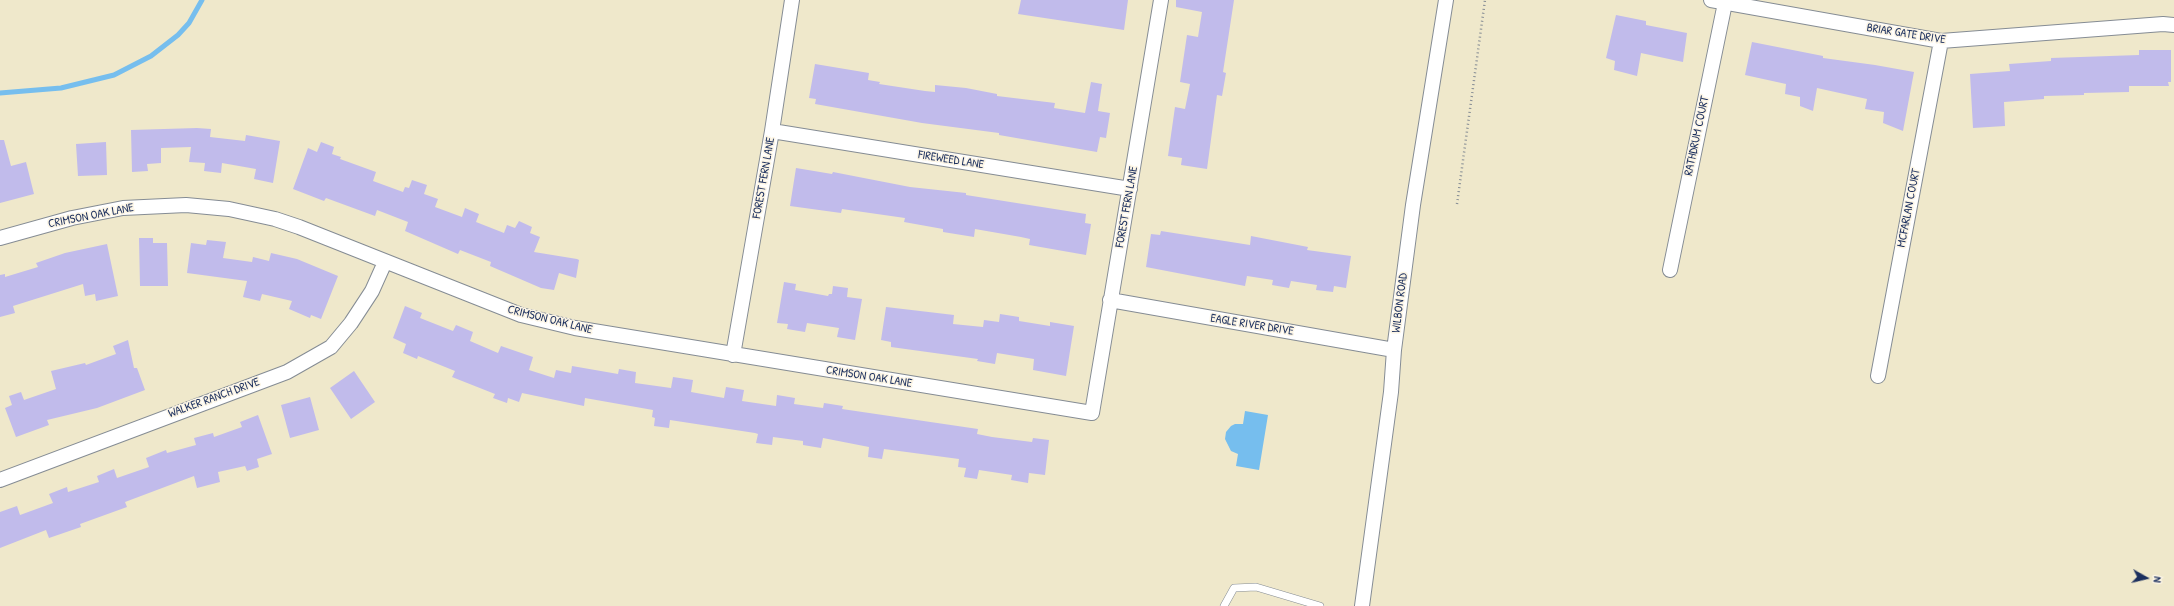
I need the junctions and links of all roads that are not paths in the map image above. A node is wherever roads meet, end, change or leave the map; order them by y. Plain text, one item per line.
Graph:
1 (792, 0) edge
2 (1161, 0) edge
3 (1446, 0) edge
4 (1718, 1) edge
5 (2174, 25) edge
6 (1941, 41) junction
7 (772, 131) junction
8 (1130, 189) junction
9 (0, 238) edge
10 (385, 262) junction
11 (1670, 270) dead end
12 (1110, 300) junction
13 (1394, 350) junction
14 (733, 355) junction
15 (1878, 376) dead end
16 (1092, 413) joint
17 (0, 480) edge
18 (1224, 606) edge
19 (1320, 606) edge
20 (1362, 606) edge

1 - 7 street, FOREST FERN LANE
2 - 8 street, FOREST FERN LANE
3 - 13 street, WILBON ROAD
4 - 6 street, BRIAR GATE DRIVE
4 - 11 street, RATHDRUM COURT
5 - 6 street, BRIAR GATE DRIVE
6 - 15 street, MCFARLAN COURT
7 - 8 street, FIREWEED LANE
7 - 14 street, FOREST FERN LANE
8 - 12 street, FOREST FERN LANE
9 - 10 street, CRIMSON OAK LANE
10 - 14 street, CRIMSON OAK LANE
10 - 17 street, WALKER RANCH DRIVE
12 - 13 street, EAGLE RIVER DRIVE
12 - 16 street, FOREST FERN LANE
13 - 20 street, WILBON ROAD
14 - 16 street, CRIMSON OAK LANE
18 - 19 lane

